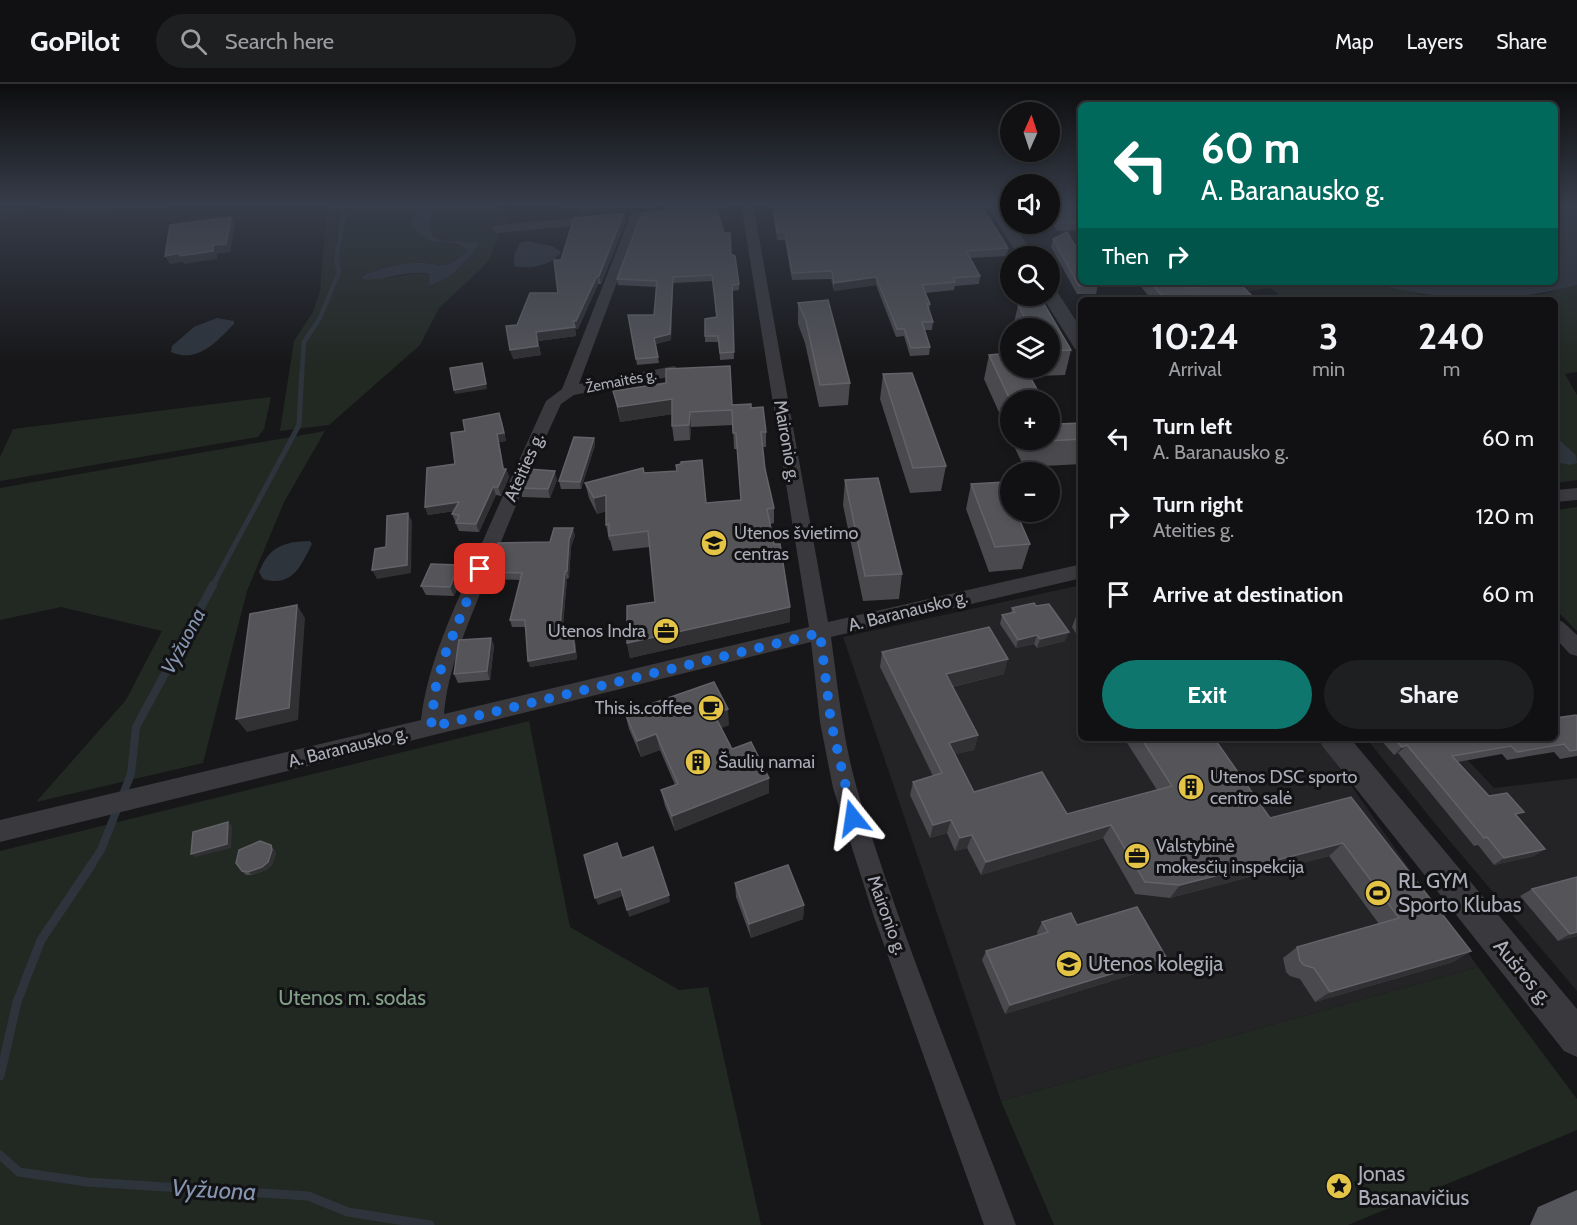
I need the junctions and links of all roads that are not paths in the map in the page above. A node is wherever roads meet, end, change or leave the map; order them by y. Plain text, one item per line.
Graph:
1 (628, 257) edge
2 (756, 257) edge
3 (1058, 306) edge
4 (1078, 339) edge
5 (674, 371) edge
6 (569, 391) junction
7 (1577, 494) edge
8 (1558, 496) edge
9 (1078, 573) edge
10 (1558, 629) edge
11 (820, 633) junction
12 (1577, 648) edge
13 (431, 727) junction
14 (1335, 741) edge
15 (0, 831) edge
16 (1577, 1038) edge
17 (1577, 1216) edge
18 (1000, 1225) edge
19 (1556, 1225) edge

1 - 6 street, Ateities g.
2 - 11 street, Maironio g.
3 - 4 street
5 - 6 street, Žemaitės g.
6 - 13 street, Ateities g.
7 - 8 street
9 - 11 street, A. Baranausko g.
10 - 12 street
11 - 13 street, A. Baranausko g.
11 - 18 street, Maironio g.
13 - 15 street, A. Baranausko g.
14 - 16 street, Aušros g.
17 - 19 main road

